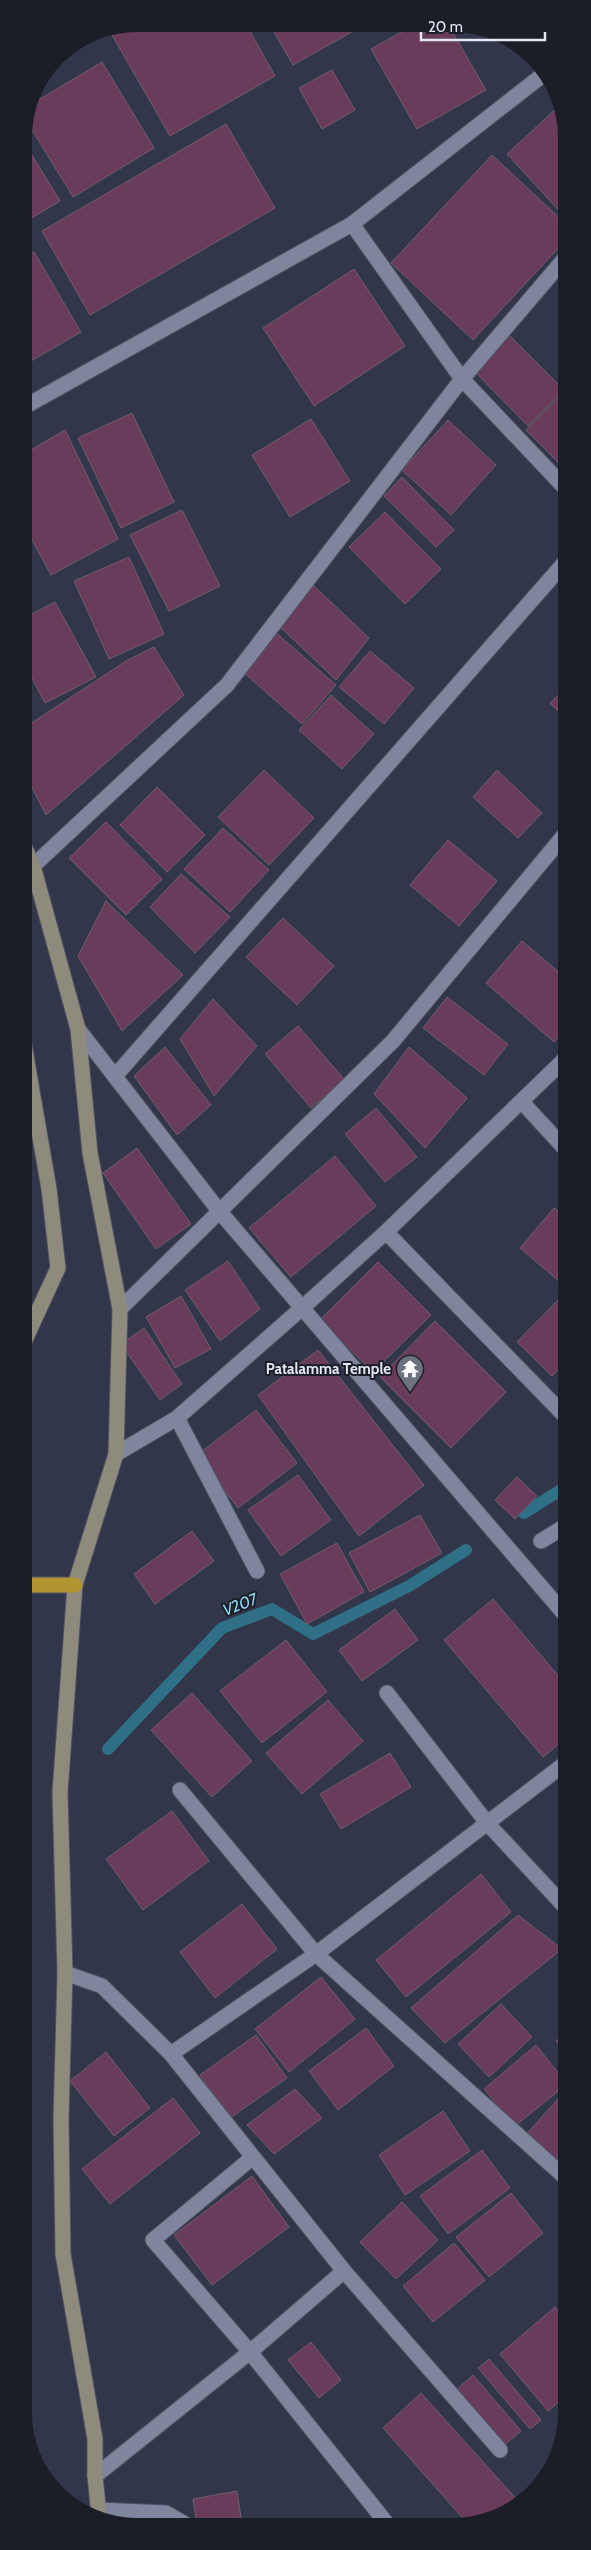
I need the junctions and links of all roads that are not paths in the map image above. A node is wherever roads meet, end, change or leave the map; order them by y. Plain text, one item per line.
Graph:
1 (540, 77) edge
2 (352, 224) junction
3 (558, 266) edge
4 (462, 378) junction
5 (33, 402) edge
6 (558, 480) edge
7 (558, 570) edge
8 (558, 843) edge
9 (33, 866) joint
10 (78, 1029) junction
11 (558, 1065) edge
12 (116, 1076) junction
13 (33, 1094) edge
14 (522, 1102) junction
15 (558, 1141) edge
16 (220, 1212) junction
17 (386, 1232) junction
18 (120, 1308) junction
19 (302, 1308) junction
20 (32, 1324) edge
21 (558, 1409) edge
22 (178, 1418) junction
23 (116, 1454) junction
24 (558, 1530) edge
25 (541, 1540) dead end
26 (257, 1571) dead end
27 (32, 1585) edge
28 (75, 1585) junction
29 (558, 1606) edge
30 (388, 1692) dead end
31 (558, 1769) edge
32 (180, 1790) dead end
33 (487, 1823) junction
34 (558, 1899) edge
35 (316, 1954) junction
36 (65, 1973) junction
37 (171, 2054) junction
38 (253, 2157) junction
39 (558, 2171) edge
40 (344, 2271) junction
41 (250, 2352) junction
42 (500, 2450) dead end
43 (95, 2476) junction
44 (99, 2510) edge
45 (108, 2513) edge
46 (175, 2518) edge
47 (382, 2518) edge

1 - 2 street
2 - 4 street
2 - 5 street
3 - 4 street
4 - 6 street
4 - 9 street
7 - 12 street
8 - 16 street
9 - 10 street
10 - 12 street
10 - 18 street
11 - 14 street
12 - 16 street
13 - 20 street
14 - 15 street
14 - 17 street
16 - 18 street
16 - 19 street
17 - 19 street
17 - 21 street
18 - 23 street
19 - 22 street
19 - 29 street
22 - 23 street
22 - 26 street
23 - 28 street
24 - 25 street
27 - 28 highway
28 - 36 street
30 - 33 street
31 - 33 street
32 - 35 street
33 - 34 street
33 - 35 street
35 - 37 street
35 - 39 street
36 - 37 street
36 - 43 street
37 - 38 street
38 - 40 street
38 - 41 street
40 - 41 street
40 - 42 street
41 - 43 street
41 - 47 street
43 - 44 street
45 - 46 street

